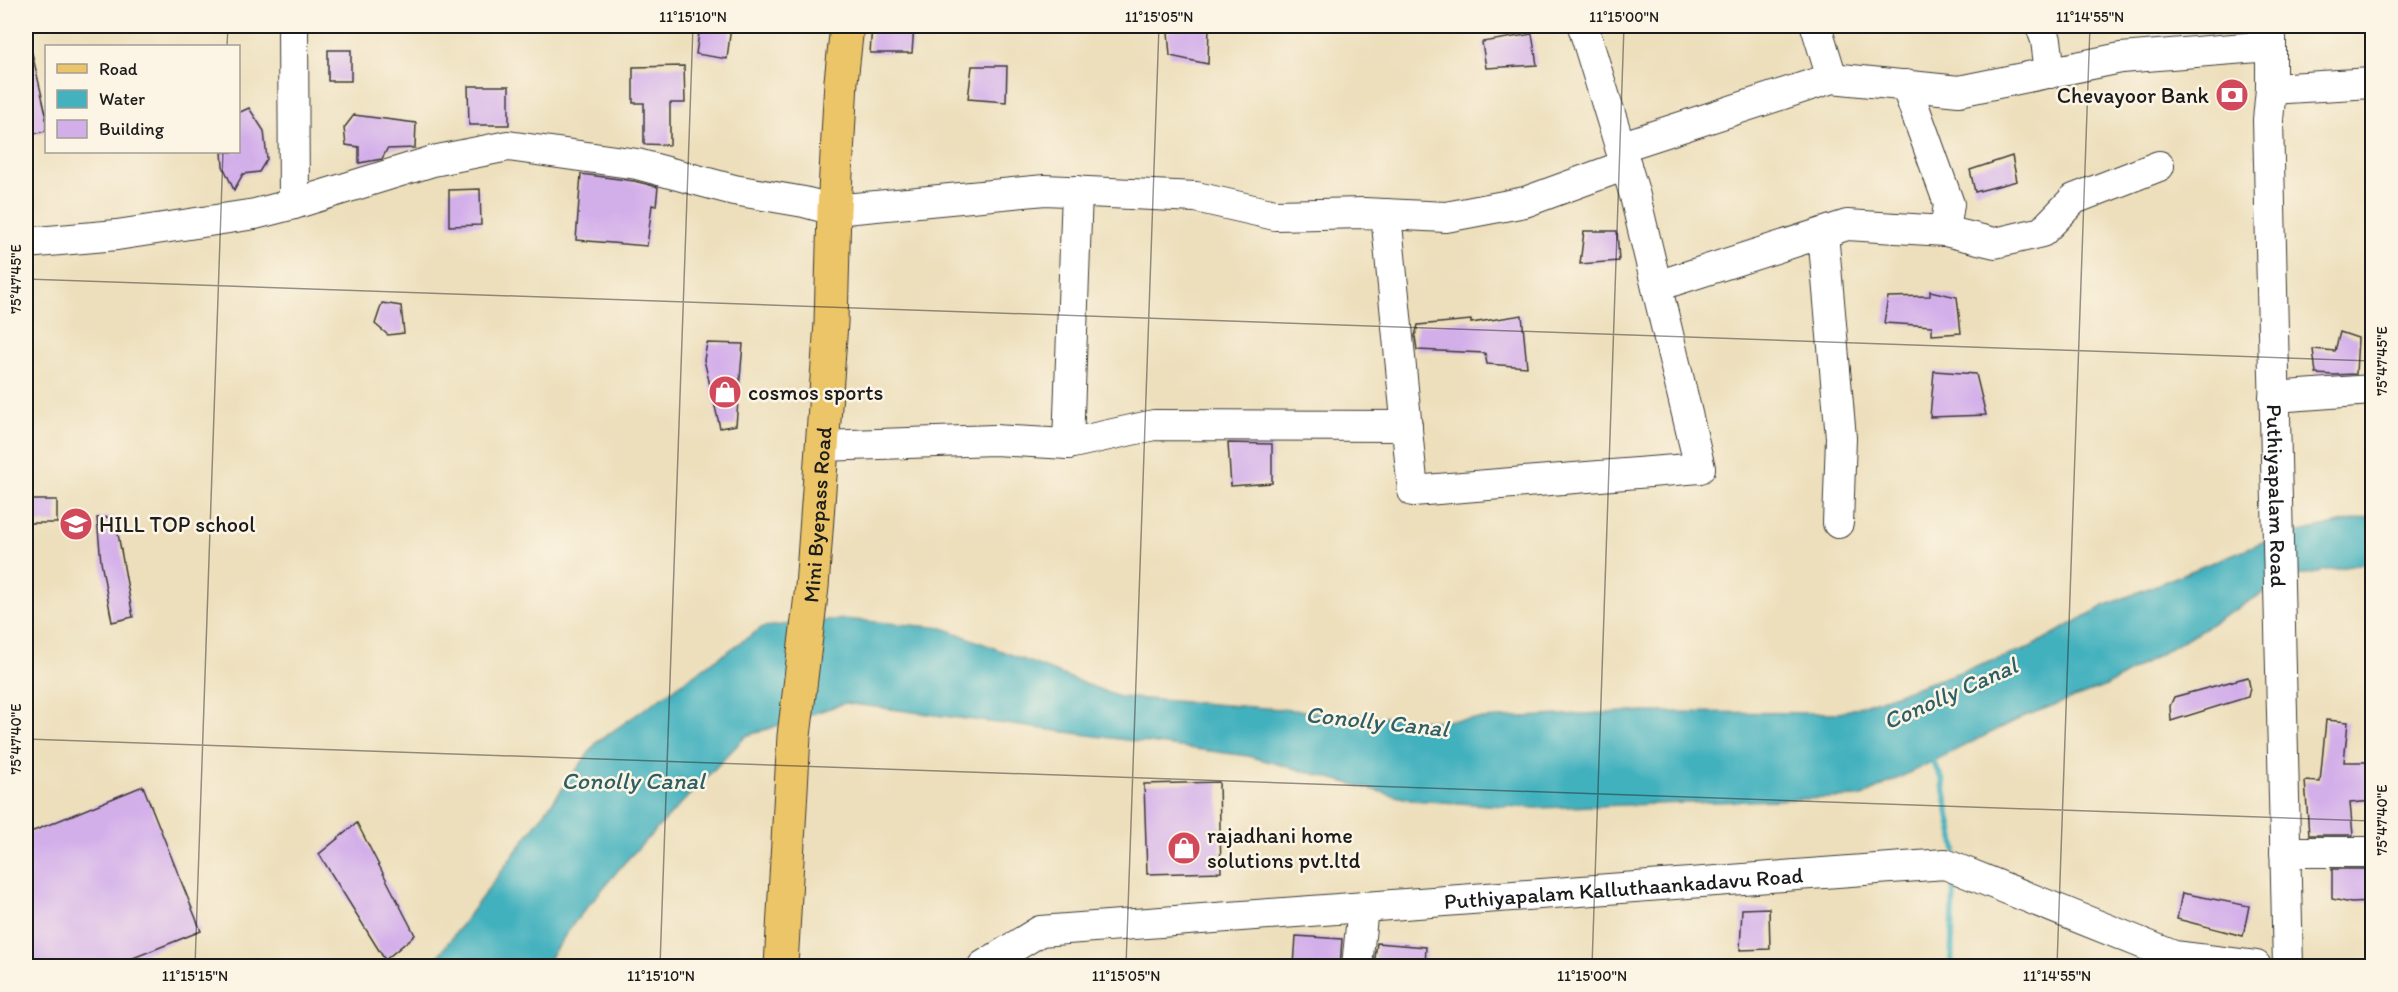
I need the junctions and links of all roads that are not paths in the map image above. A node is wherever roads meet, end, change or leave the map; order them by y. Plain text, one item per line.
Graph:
1 (293, 26) edge
2 (847, 26) edge
3 (1582, 26) edge
4 (1816, 26) edge
5 (2041, 26) edge
6 (2270, 36) edge
7 (2050, 73) junction
8 (1832, 78) junction
9 (2373, 83) edge
10 (1906, 85) junction
11 (2271, 89) junction
12 (1623, 156) junction
13 (2158, 166) dead end
14 (1077, 191) junction
15 (294, 204) junction
16 (834, 210) junction
17 (1386, 214) junction
18 (1945, 231) junction
19 (1823, 233) junction
20 (26, 243) edge
21 (1657, 286) junction
22 (2372, 390) edge
23 (2274, 397) junction
24 (1407, 426) junction
25 (1068, 444) junction
26 (822, 446) junction
27 (1838, 523) dead end
28 (2285, 852) junction
29 (2373, 852) edge
30 (1363, 907) junction
31 (781, 966) edge
32 (983, 966) edge
33 (1358, 966) edge
34 (2256, 966) edge
35 (2288, 966) edge

1 - 15 street
2 - 16 main road, Mini Byepass Road
3 - 12 street
4 - 8 street
5 - 7 street
6 - 7 street
6 - 11 street, Puthiyapalam Road
7 - 10 street
8 - 10 street
8 - 12 street
9 - 11 street
10 - 18 street
11 - 23 street, Puthiyapalam Road
12 - 17 street
12 - 21 street
13 - 18 street
14 - 16 street
14 - 17 street
14 - 25 street
15 - 16 street
15 - 20 street
16 - 26 main road, Mini Byepass Road
17 - 24 street
18 - 19 street
19 - 21 street
19 - 27 street
21 - 24 street
22 - 23 street
23 - 28 street, Puthiyapalam Road
24 - 25 street
25 - 26 street
26 - 31 main road, Mini Byepass Road
28 - 29 street
28 - 35 street, Puthiyapalam Road
30 - 32 street, Puthiyapalam Kalluthaankadavu Road
30 - 33 street
30 - 34 street, Puthiyapalam Kalluthaankadavu Road

